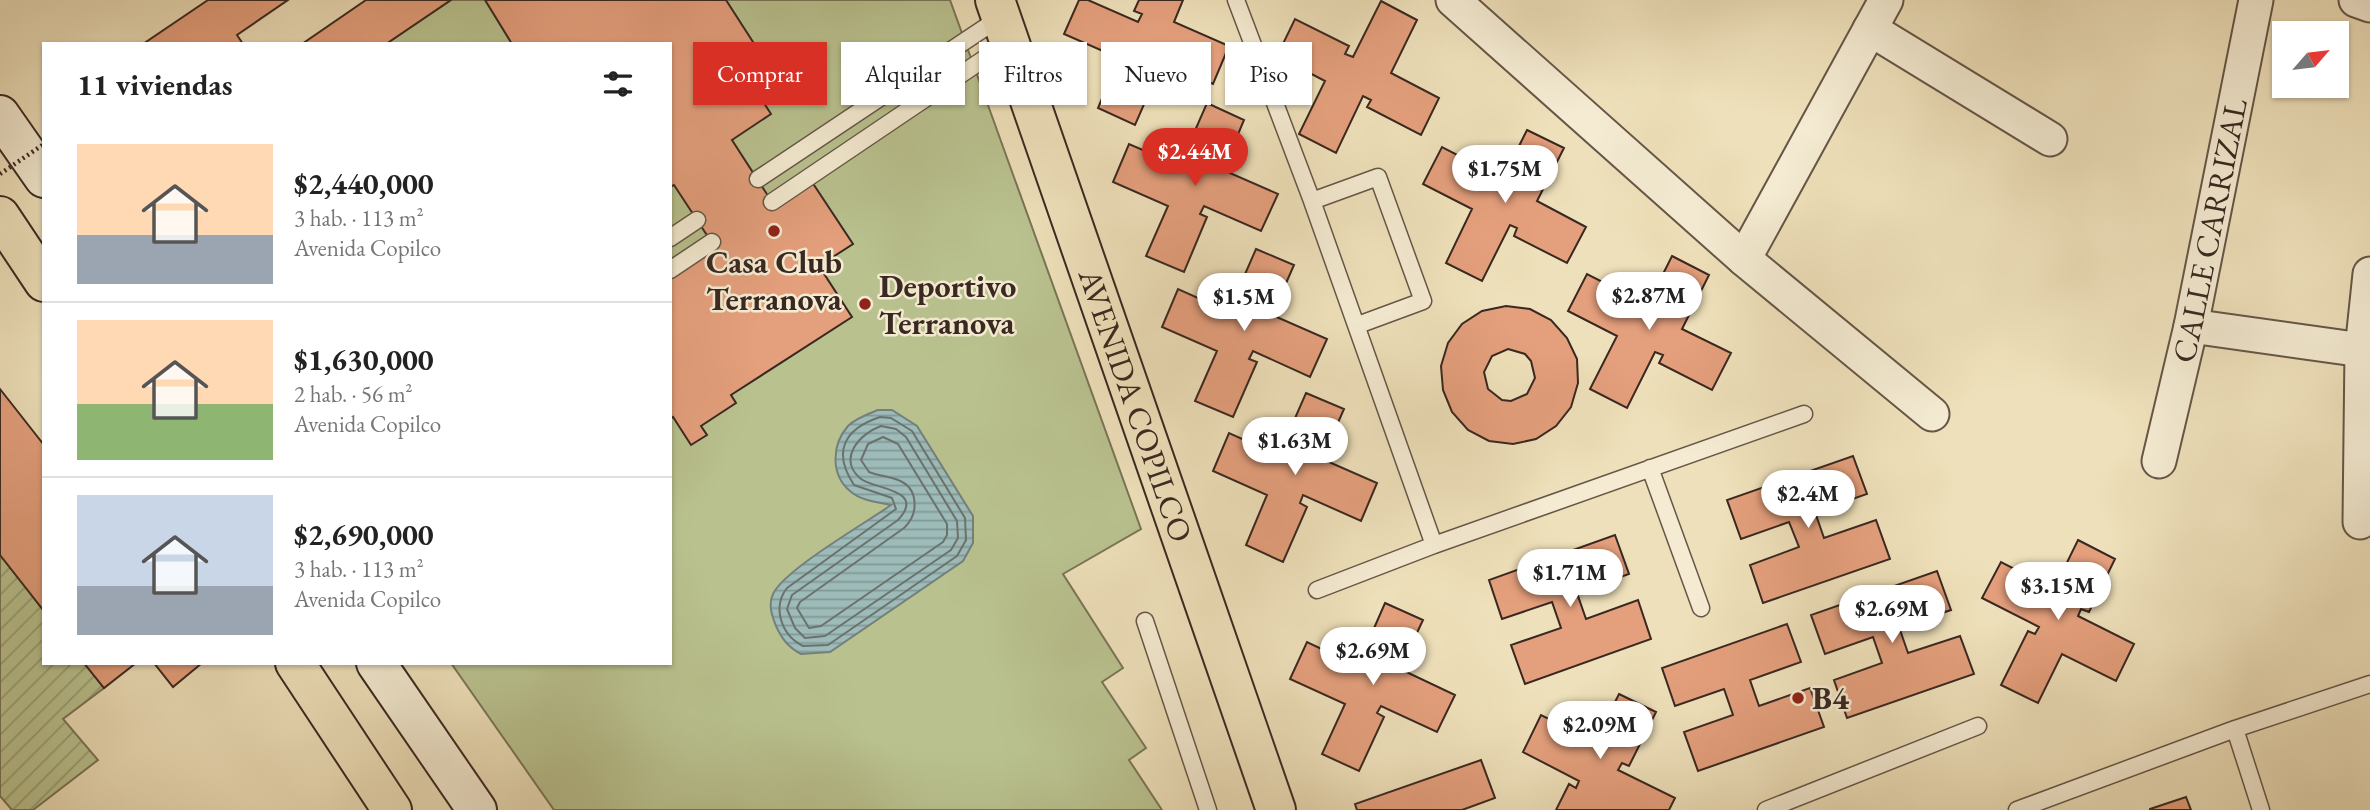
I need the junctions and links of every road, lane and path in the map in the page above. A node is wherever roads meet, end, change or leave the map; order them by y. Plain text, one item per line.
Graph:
1 (1236, 0) edge
2 (1453, 0) edge
3 (2256, 0) edge
4 (2356, 0) edge
5 (2370, 5) edge
6 (1877, 9) edge
7 (1002, 20) edge
8 (0, 115) edge
9 (2050, 139) dead end
10 (42, 145) edge
11 (0, 174) edge
12 (42, 175) edge
13 (758, 179) dead end
14 (1312, 201) junction
15 (772, 202) dead end
16 (0, 216) edge
17 (697, 220) dead end
18 (672, 237) edge
19 (712, 242) dead end
20 (1744, 259) junction
21 (672, 269) edge
22 (2370, 274) edge
23 (42, 279) edge
24 (1358, 325) junction
25 (2191, 326) junction
26 (2362, 350) junction
27 (2365, 408) edge
28 (1804, 414) dead end
29 (1932, 414) dead end
30 (2160, 461) dead end
31 (1650, 468) junction
32 (2360, 522) dead end
33 (1434, 545) junction
34 (1317, 590) dead end
35 (1701, 608) dead end
36 (1145, 621) dead end
37 (296, 665) edge
38 (377, 665) edge
39 (2370, 684) edge
40 (1978, 726) dead end
41 (2235, 729) junction
42 (392, 810) edge
43 (477, 810) edge
44 (1208, 810) edge
45 (1276, 810) edge
46 (1766, 810) edge
47 (2017, 810) edge
48 (2260, 810) edge

1 - 14 lane
2 - 20 street
3 - 25 street, CALLE CARRIZAL
4 - 5 street
6 - 9 street
6 - 20 street
7 - 13 lane
7 - 15 lane
7 - 45 main road, AVENIDA COPILCO
8 - 12 main road
10 - 11 path, bridge
14 - 24 lane
14 - 24 lane
16 - 23 main road
17 - 18 lane
19 - 21 lane
20 - 29 street
22 - 26 street
24 - 33 lane
25 - 26 street
25 - 30 street, CALLE CARRIZAL
26 - 27 street
27 - 32 street
28 - 31 lane
31 - 33 lane
31 - 35 lane
33 - 34 lane
36 - 44 lane
37 - 42 main road
38 - 43 main road
39 - 41 lane
40 - 46 lane
41 - 47 lane
41 - 48 lane

